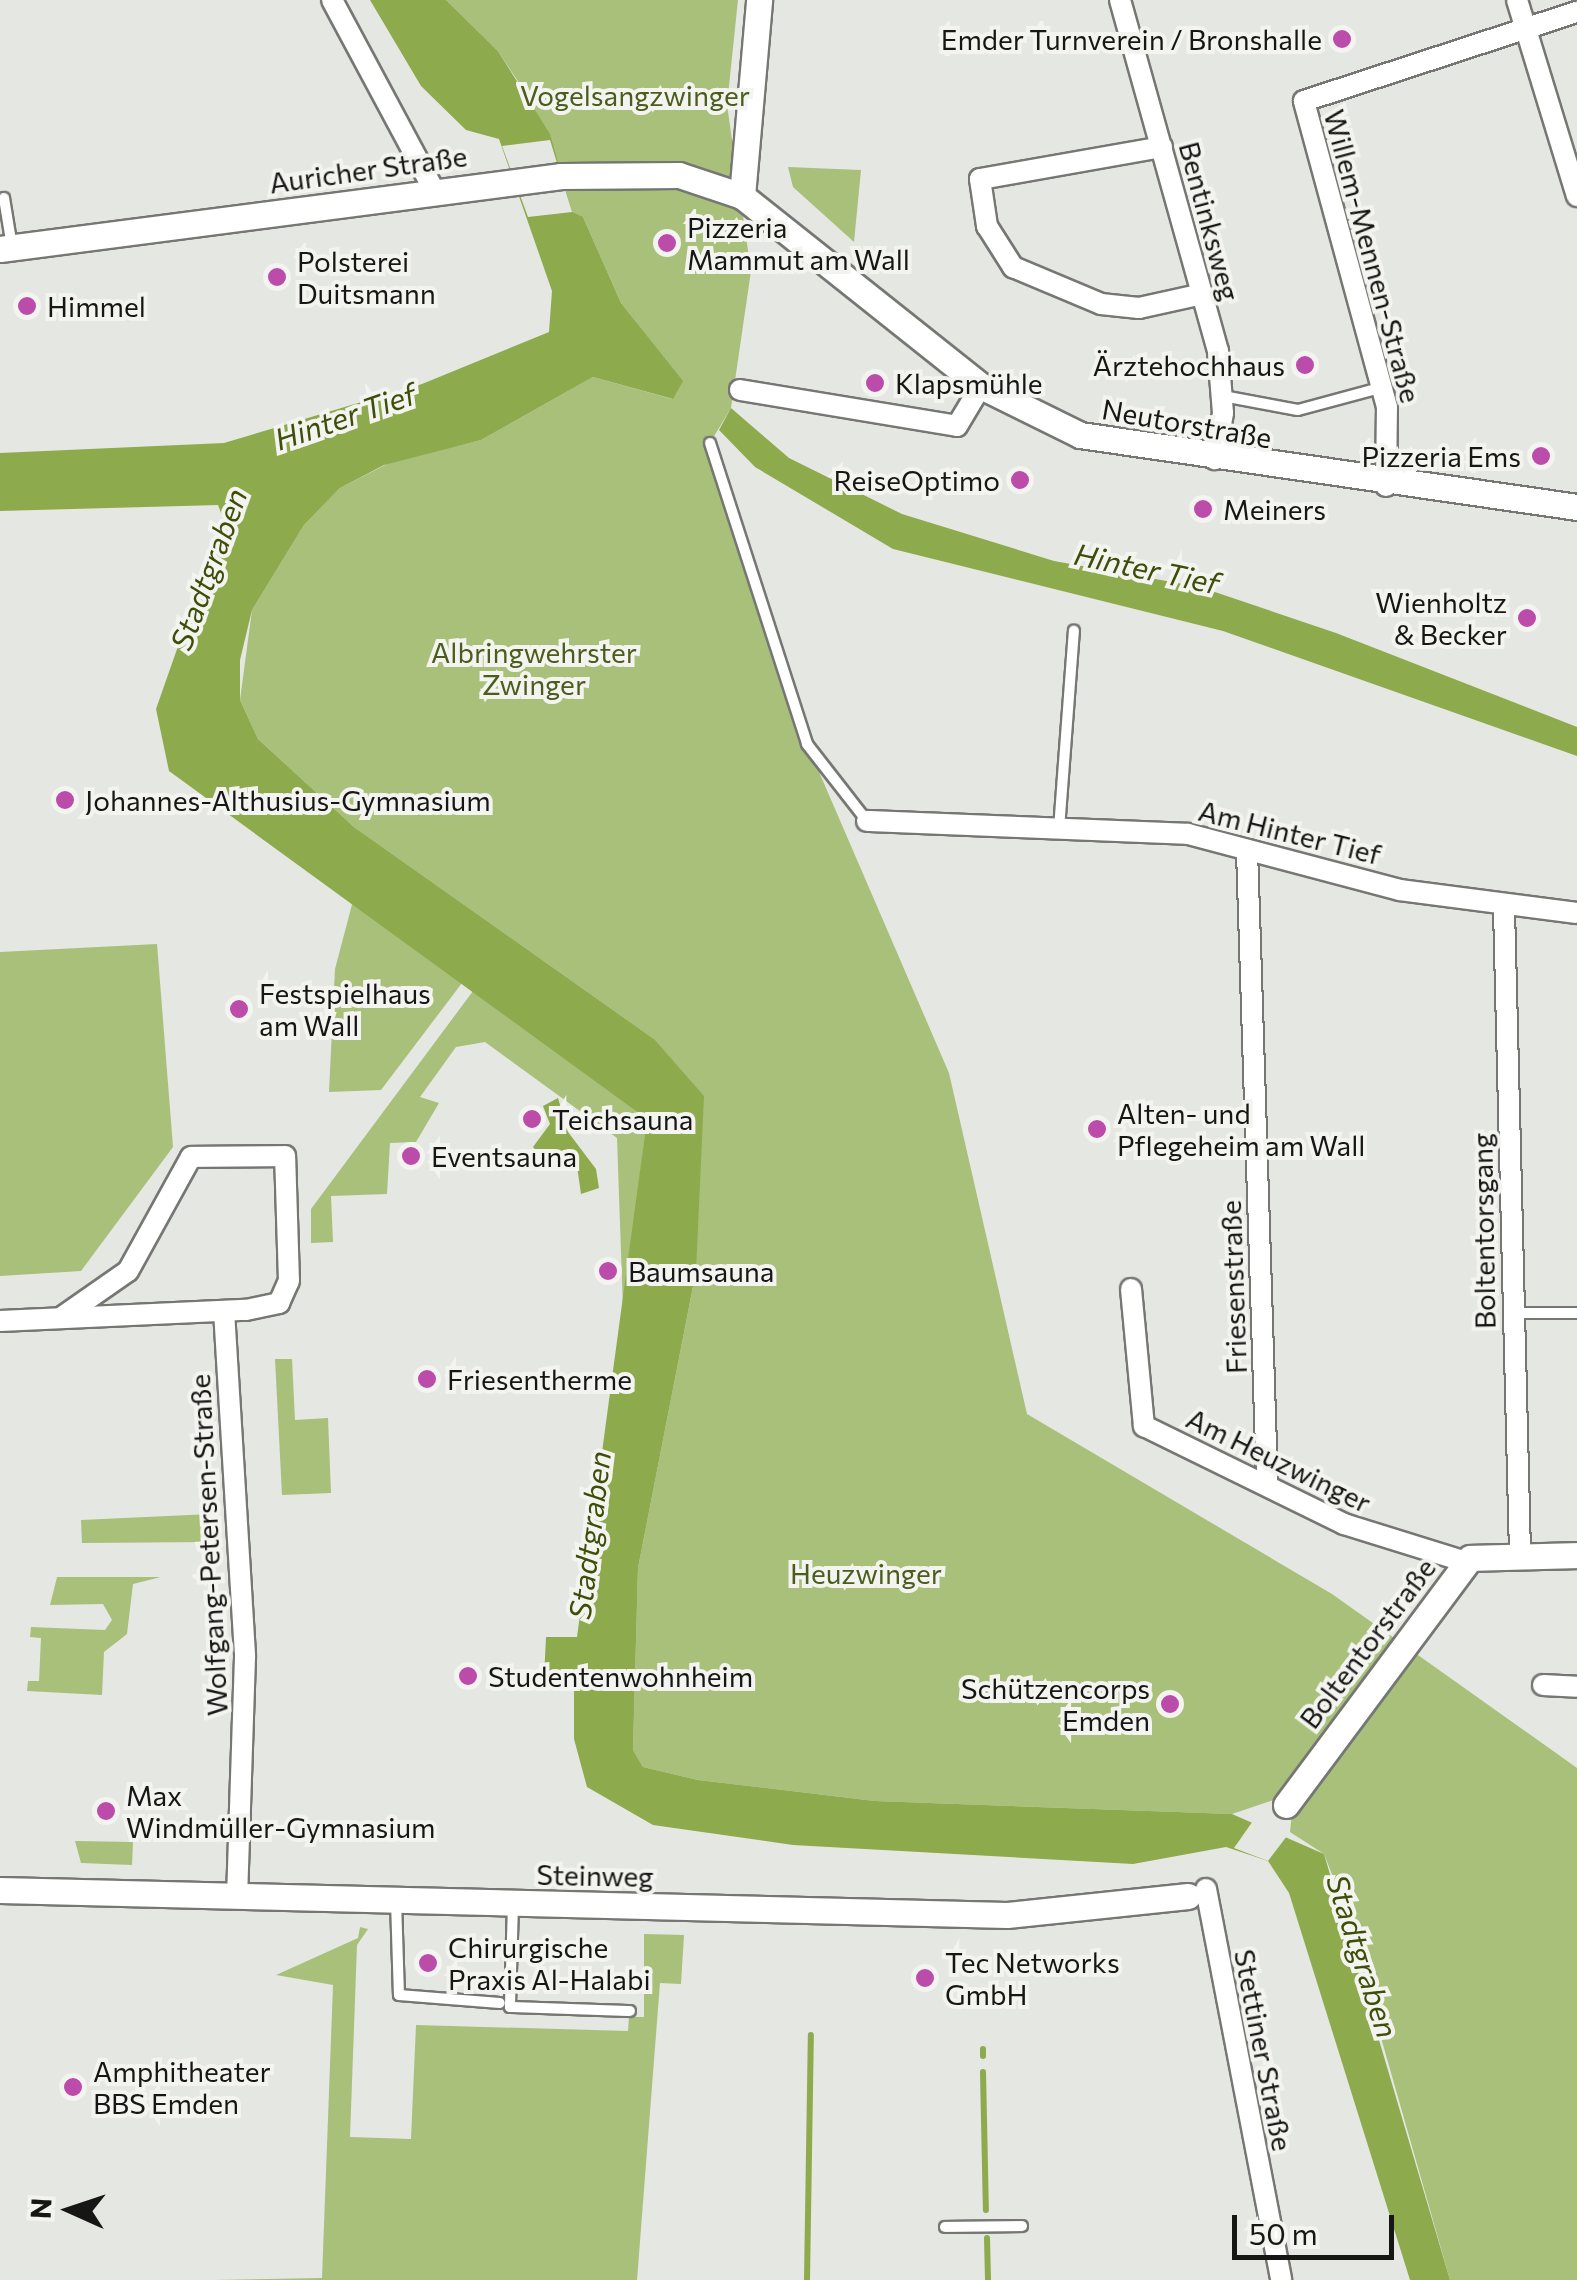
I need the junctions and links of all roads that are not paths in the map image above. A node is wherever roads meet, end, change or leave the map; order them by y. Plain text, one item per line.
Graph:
1 (332, 0) edge
2 (758, 0) edge
3 (1120, 0) edge
4 (1517, 0) edge
5 (1577, 12) edge
6 (1525, 25) junction
7 (1162, 147) junction
8 (435, 192) junction
9 (742, 196) junction
10 (1577, 196) edge
11 (4, 198) dead end
12 (6, 248) edge
13 (1202, 294) junction
14 (981, 386) junction
15 (1382, 388) junction
16 (740, 390) dead end
17 (1223, 396) junction
18 (710, 443) dead end
19 (1215, 459) junction
20 (1386, 486) junction
21 (1577, 507) edge
22 (1074, 631) dead end
23 (867, 821) joint
24 (1059, 829) junction
25 (1247, 850) junction
26 (1504, 908) junction
27 (1577, 914) edge
28 (1131, 1289) dead end
29 (224, 1311) junction
30 (1577, 1312) edge
31 (1512, 1313) junction
32 (62, 1317) junction
33 (0, 1321) edge
34 (1268, 1481) junction
35 (1520, 1553) junction
36 (1577, 1555) edge
37 (1466, 1562) junction
38 (1543, 1685) dead end
39 (1577, 1687) edge
40 (1286, 1805) dead end
41 (0, 1890) edge
42 (1197, 1892) joint
43 (237, 1896) junction
44 (396, 1900) junction
45 (513, 1903) junction
46 (500, 2003) dead end
47 (630, 2011) dead end
48 (946, 2226) dead end
49 (1022, 2226) dead end
50 (1280, 2280) edge

1 - 8 street
2 - 9 street
3 - 7 street, Bentinksweg
4 - 6 street
5 - 6 street
6 - 10 street
6 - 15 street, Willem-Mennen-Straße
7 - 13 street, Bentinksweg
7 - 13 street
8 - 9 street, Auricher Straße
8 - 12 street, Auricher Straße
9 - 14 street, Neutorstraße
11 - 12 lane
13 - 17 street, Bentinksweg
14 - 16 street
14 - 19 street, Neutorstraße
15 - 17 lane
15 - 20 street, Willem-Mennen-Straße
17 - 19 street, Bentinksweg
18 - 23 lane
19 - 20 street, Neutorstraße
20 - 21 street, Neutorstraße
22 - 24 lane
23 - 24 street, Am Hinter Tief
24 - 25 street, Am Hinter Tief
25 - 26 street, Am Hinter Tief
25 - 34 street, Friesenstraße
26 - 27 street, Am Hinter Tief
26 - 31 street, Boltentorsgang
28 - 34 street, Am Heuzwinger
29 - 32 street
29 - 32 street
29 - 43 street, Wolfgang-Petersen-Straße
30 - 31 lane
31 - 35 street, Boltentorsgang
32 - 33 street
34 - 37 street, Am Heuzwinger
35 - 36 street, Boltentorstraße
35 - 37 street, Boltentorstraße
37 - 40 street, Boltentorstraße
38 - 39 street
41 - 43 street, Steinweg
42 - 45 street, Steinweg
42 - 50 street, Stettiner Straße
43 - 44 street, Steinweg
44 - 45 street, Steinweg
44 - 46 lane
45 - 47 lane
48 - 49 lane

